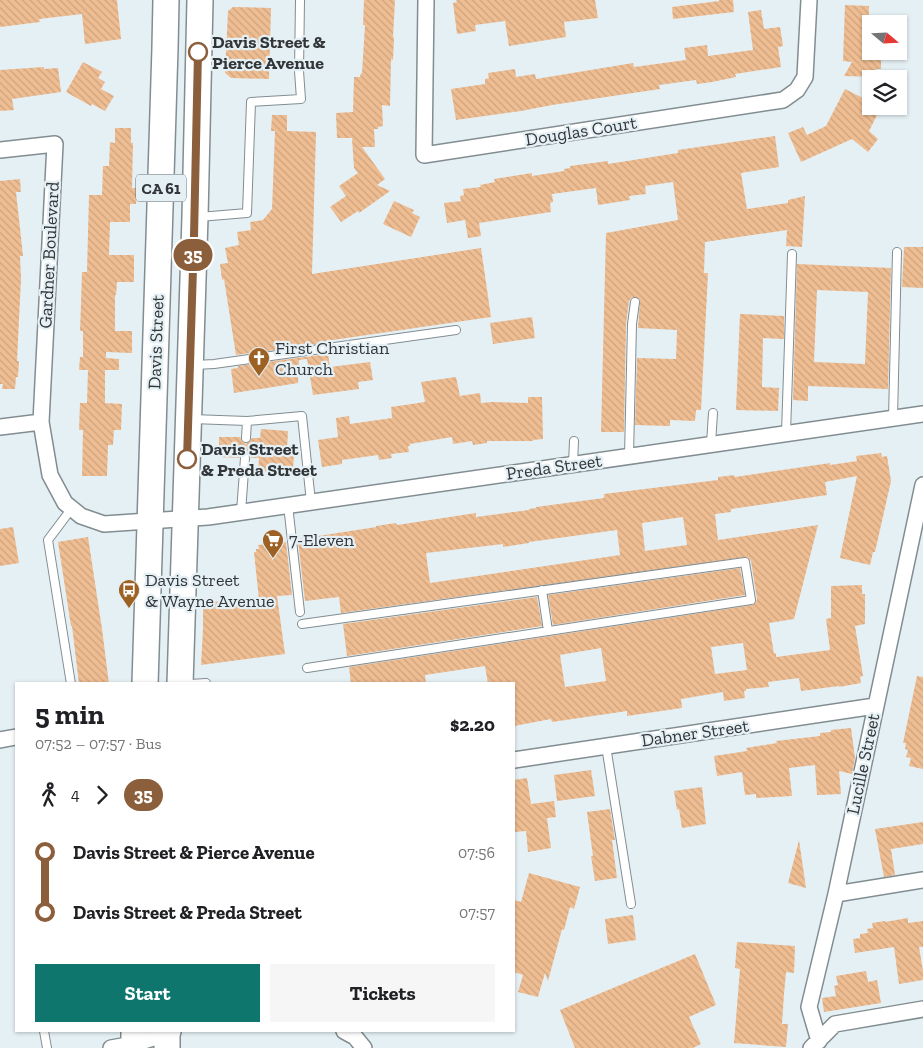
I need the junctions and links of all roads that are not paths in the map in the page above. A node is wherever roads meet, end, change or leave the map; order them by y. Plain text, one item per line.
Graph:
1 (166, 0) edge
2 (200, 0) edge
3 (300, 0) edge
4 (426, 0) edge
5 (809, 0) edge
6 (0, 150) edge
7 (195, 217) junction
8 (898, 252) dead end
9 (792, 254) dead end
10 (635, 302) dead end
11 (456, 330) dead end
12 (190, 366) junction
13 (713, 413) dead end
14 (923, 414) edge
15 (893, 418) junction
16 (188, 419) junction
17 (247, 420) junction
18 (41, 422) junction
19 (0, 427) edge
20 (786, 433) junction
21 (246, 438) dead end
22 (574, 441) dead end
23 (711, 444) junction
24 (629, 456) junction
25 (245, 458) dead end
26 (573, 464) junction
27 (923, 485) edge
28 (310, 502) junction
29 (288, 506) junction
30 (72, 508) junction
31 (241, 512) junction
32 (185, 519) junction
33 (151, 521) junction
34 (542, 590) junction
35 (300, 612) dead end
36 (302, 624) dead end
37 (548, 631) junction
38 (307, 668) dead end
39 (71, 682) edge
40 (145, 682) edge
41 (180, 682) edge
42 (875, 706) junction
43 (15, 737) edge
44 (0, 740) edge
45 (606, 746) junction
46 (515, 760) edge
47 (923, 880) edge
48 (836, 894) junction
49 (631, 904) dead end
50 (923, 1010) edge
51 (44, 1032) edge
52 (345, 1032) edge
53 (170, 1036) edge
54 (128, 1043) edge
55 (815, 1045) edge
56 (47, 1048) edge
57 (364, 1048) edge

1 - 33 main road, Davis Street / CA 61
2 - 7 main road, Davis Street / CA 61
3 - 7 lane
4 - 5 street, Douglas Court
6 - 18 street, Gardner Boulevard
7 - 12 main road, Davis Street / CA 61
8 - 15 lane
9 - 20 lane
10 - 24 lane
11 - 12 lane
12 - 16 main road, Davis Street / CA 61
13 - 23 lane
14 - 15 street, Preda Street
15 - 20 street, Preda Street
16 - 17 lane
16 - 32 main road, Davis Street / CA 61
17 - 21 lane
17 - 28 lane
18 - 19 street
18 - 30 street
20 - 23 street, Preda Street
22 - 26 lane
23 - 24 street, Preda Street
24 - 26 street, Preda Street
25 - 31 lane
26 - 28 street, Preda Street
27 - 42 street, Lucille Street
28 - 29 street, Preda Street
29 - 31 street, Preda Street
29 - 35 lane
30 - 33 street, Preda Street
30 - 39 lane
31 - 32 street, Preda Street
32 - 33 street, Preda Street
32 - 41 main road, Davis Street / CA 61
33 - 40 main road, Davis Street / CA 61
34 - 36 lane
34 - 37 lane
34 - 37 lane
37 - 38 lane
42 - 45 street, Dabner Street
42 - 48 street, Lucille Street
43 - 44 street
45 - 46 street, Dabner Street
45 - 49 lane
47 - 48 street
48 - 55 street, Lucille Street
50 - 55 street
51 - 56 lane
52 - 57 street
53 - 54 street

